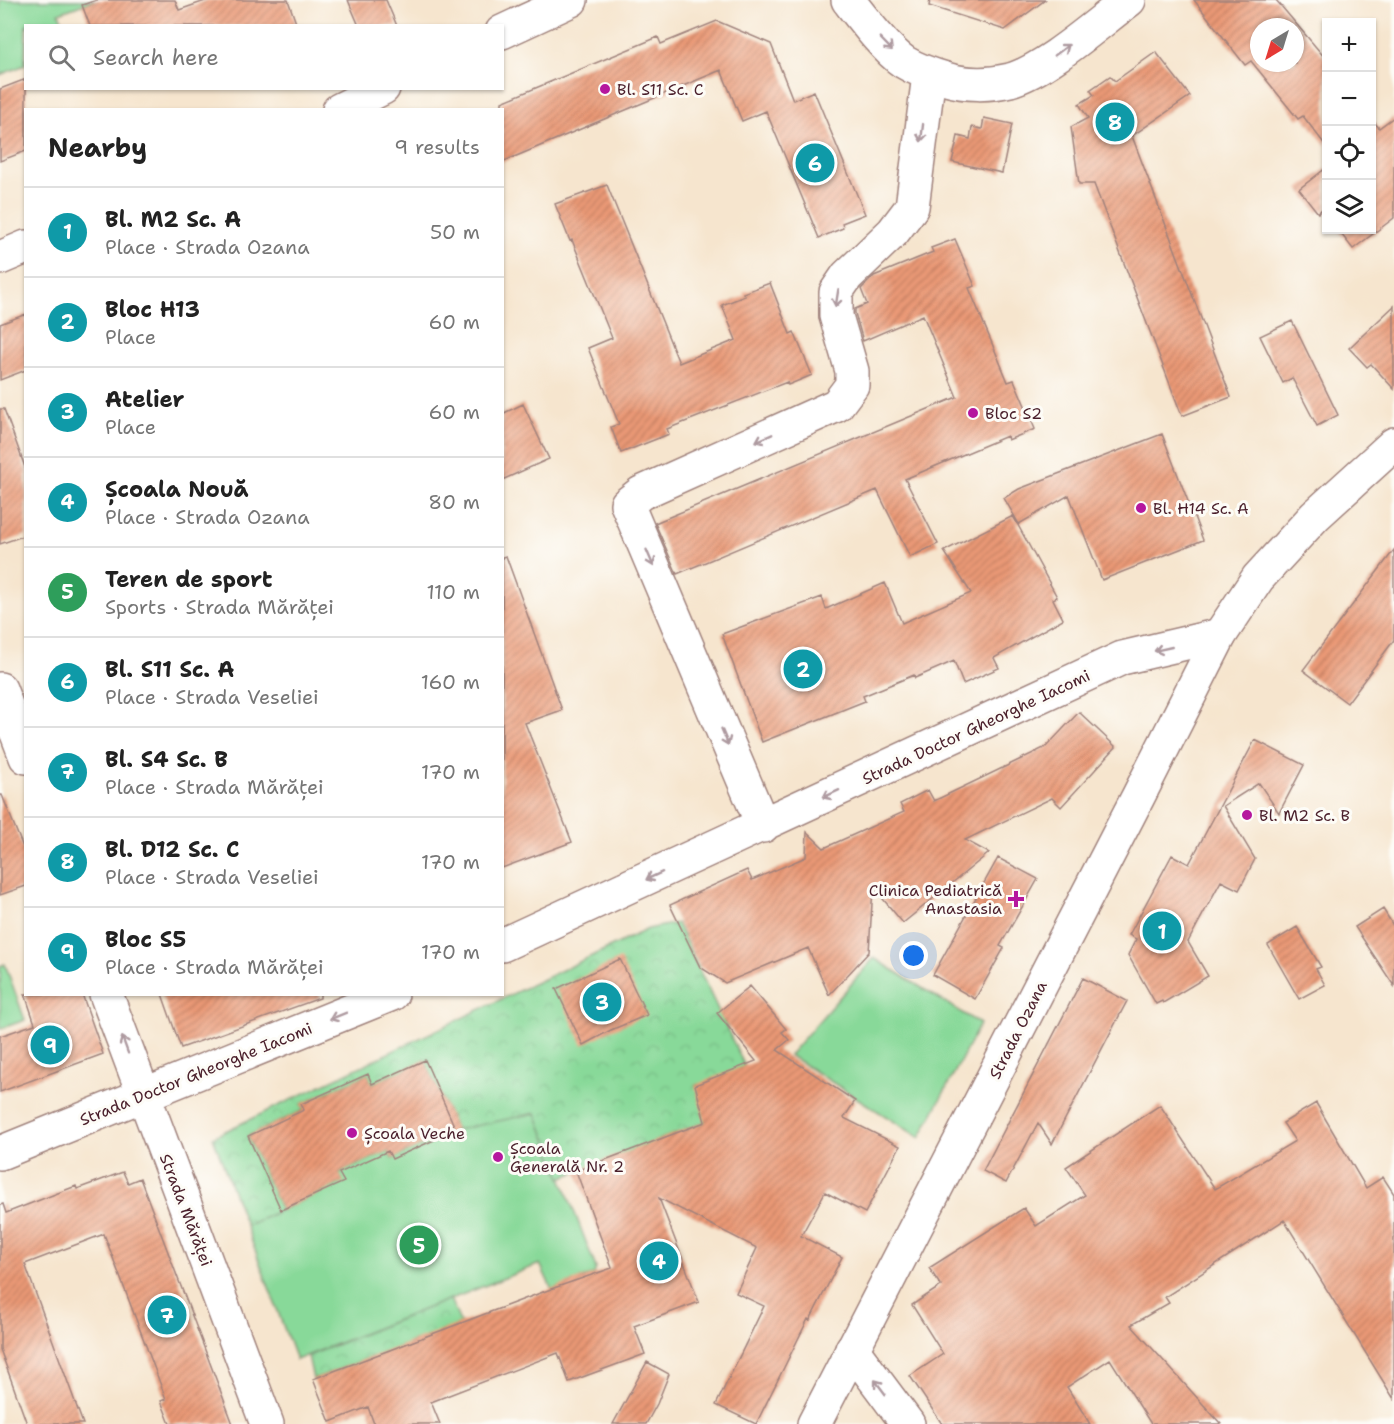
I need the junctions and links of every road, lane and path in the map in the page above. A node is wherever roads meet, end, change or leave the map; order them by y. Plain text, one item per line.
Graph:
1 (571, 0) edge
2 (848, 0) edge
3 (1129, 0) edge
4 (504, 31) edge
5 (929, 75) junction
6 (379, 90) edge
7 (343, 108) edge
8 (24, 248) edge
9 (0, 258) edge
10 (1394, 444) edge
11 (1220, 635) junction
12 (0, 689) edge
13 (24, 752) edge
14 (763, 826) junction
15 (504, 944) edge
16 (107, 996) edge
17 (387, 996) edge
18 (143, 1095) junction
19 (0, 1153) edge
20 (852, 1349) junction
21 (267, 1424) edge
22 (813, 1424) edge
23 (908, 1424) edge

1 - 4 street
2 -> 5 street
5 -> 3 street
5 -> 14 street
6 - 7 street
8 - 9 street
10 - 11 street
11 -> 14 street, Strada Doctor Gheorghe Iacomi
11 - 20 street, Strada Ozana
12 - 13 street
14 -> 15 street, Strada Doctor Gheorghe Iacomi
18 -> 16 street, Strada Mărăței
17 -> 18 street, Strada Doctor Gheorghe Iacomi
18 - 19 street, Strada Doctor Gheorghe Iacomi
18 - 21 street, Strada Mărăței
20 - 22 street, Strada Ozana
23 -> 20 street

